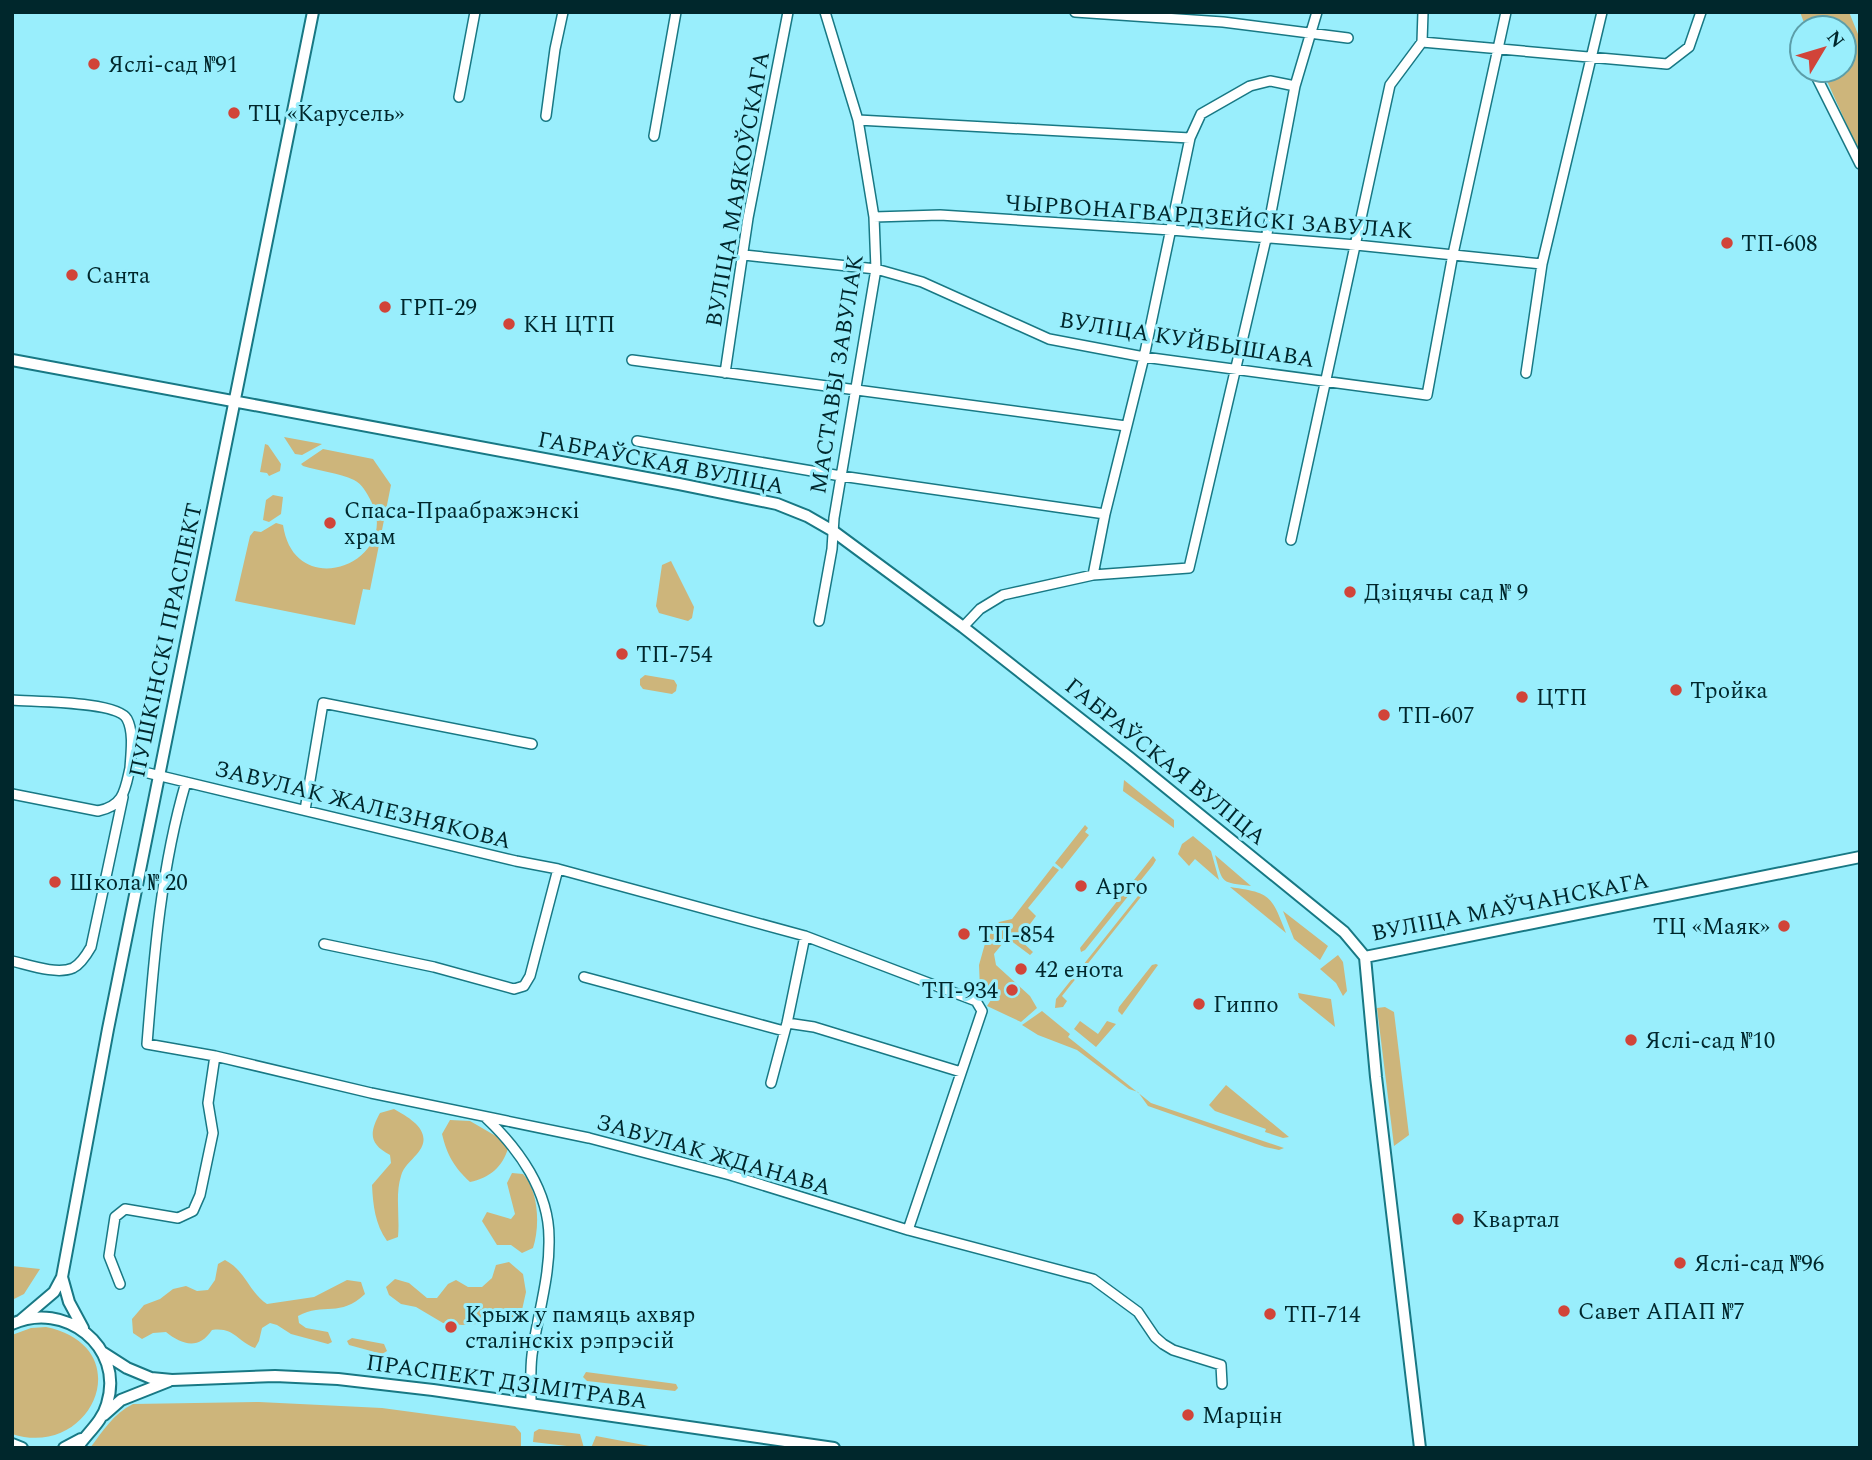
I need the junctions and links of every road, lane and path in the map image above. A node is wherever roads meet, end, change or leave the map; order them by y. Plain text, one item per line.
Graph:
1 (313, 12) edge
2 (475, 12) edge
3 (562, 12) edge
4 (676, 12) edge
5 (788, 12) edge
6 (825, 12) edge
7 (1075, 12) edge
8 (1317, 12) edge
9 (1423, 12) edge
10 (1506, 12) edge
11 (1602, 12) edge
12 (1702, 12) edge
13 (1224, 17) edge
14 (1312, 33) junction
15 (1348, 38) dead end
16 (1422, 42) junction
17 (1497, 50) junction
18 (1593, 58) junction
19 (1820, 84) edge
20 (1295, 86) junction
21 (459, 97) dead end
22 (546, 116) dead end
23 (858, 120) junction
24 (653, 136) dead end
25 (1190, 138) junction
26 (1860, 164) edge
27 (874, 217) junction
28 (1171, 230) junction
29 (1266, 239) junction
30 (1356, 245) junction
31 (1453, 254) junction
32 (744, 255) junction
33 (1542, 264) junction
34 (876, 269) junction
35 (1144, 356) junction
36 (12, 360) edge
37 (632, 360) dead end
38 (1236, 369) junction
39 (725, 373) junction
40 (1525, 373) dead end
41 (1327, 380) junction
42 (856, 389) junction
43 (234, 402) junction
44 (1126, 426) junction
45 (637, 441) dead end
46 (841, 476) junction
47 (1105, 514) junction
48 (833, 531) junction
49 (1291, 540) dead end
50 (1093, 575) junction
51 (819, 621) dead end
52 (963, 627) junction
53 (12, 700) edge
54 (532, 744) dead end
55 (130, 768) junction
56 (159, 776) junction
57 (186, 782) junction
58 (12, 794) edge
59 (123, 797) junction
60 (305, 810) junction
61 (1860, 857) edge
62 (558, 869) junction
63 (805, 936) junction
64 (324, 944) dead end
65 (1365, 957) junction
66 (12, 961) edge
67 (584, 976) dead end
68 (786, 1027) junction
69 (215, 1056) junction
70 (961, 1072) junction
71 (771, 1083) dead end
72 (486, 1118) junction
73 (908, 1230) junction
74 (62, 1277) junction
75 (120, 1284) dead end
76 (17, 1322) edge
77 (84, 1331) junction
78 (102, 1352) junction
79 (172, 1380) junction
80 (1222, 1384) dead end
81 (531, 1404) junction
82 (102, 1417) junction
83 (84, 1438) junction
84 (13, 1445) edge
85 (22, 1448) edge
86 (64, 1448) edge
87 (77, 1448) edge
88 (834, 1448) edge
89 (1420, 1448) edge

1 - 43 main road, ПУШКІНСКІ ПРАСПЕКТ
2 - 21 street
3 - 22 street
4 - 24 street
5 - 32 street, ВУЛІЦА МАЯКОЎСКАГА
6 - 23 street, МАСТАВЫ ЗАВУЛАК
7 - 13 street
8 - 14 street
9 - 16 street
10 - 17 street
11 - 18 street
12 - 18 street
13 - 14 street
14 - 15 street
14 - 20 street
16 - 17 street
16 - 30 street
17 - 18 street
17 - 31 street
18 - 33 street
19 - 26 street
20 - 25 street
20 - 29 street
23 - 25 street
23 - 27 street, МАСТАВЫ ЗАВУЛАК
25 - 28 street
27 - 28 street, ЧЫРВОНАГВАРДЗЕЙСКІ ЗАВУЛАК
27 - 34 street, МАСТАВЫ ЗАВУЛАК
28 - 29 street, ЧЫРВОНАГВАРДЗЕЙСКІ ЗАВУЛАК
28 - 35 street
29 - 30 street, ЧЫРВОНАГВАРДЗЕЙСКІ ЗАВУЛАК
29 - 38 street
30 - 31 street, ЧЫРВОНАГВАРДЗЕЙСКІ ЗАВУЛАК
30 - 41 street
31 - 33 street, ЧЫРВОНАГВАРДЗЕЙСКІ ЗАВУЛАК
31 - 41 street, ВУЛІЦА КУЙБЫШАВА
32 - 34 street, ВУЛІЦА КУЙБЫШАВА
32 - 39 street, ВУЛІЦА МАЯКОЎСКАГА
33 - 40 street
34 - 35 street, ВУЛІЦА КУЙБЫШАВА
34 - 42 street, МАСТАВЫ ЗАВУЛАК
35 - 38 street, ВУЛІЦА КУЙБЫШАВА
35 - 44 street
36 - 43 main road, ГАБРАЎСКАЯ ВУЛІЦА
37 - 39 street
38 - 41 street, ВУЛІЦА КУЙБЫШАВА
38 - 50 street
39 - 42 street
41 - 49 street
42 - 44 street
42 - 46 street, МАСТАВЫ ЗАВУЛАК
43 - 48 main road, ГАБРАЎСКАЯ ВУЛІЦА
43 - 56 main road, ПУШКІНСКІ ПРАСПЕКТ
44 - 47 street
45 - 46 street
46 - 47 street
46 - 48 street, МАСТАВЫ ЗАВУЛАК
47 - 50 street
48 - 51 street, МАСТАВЫ ЗАВУЛАК
48 - 52 main road, ГАБРАЎСКАЯ ВУЛІЦА
50 - 52 street
52 - 65 main road, ГАБРАЎСКАЯ ВУЛІЦА
53 - 55 street
54 - 60 street
55 - 56 street, ЗАВУЛАК ЖАЛЕЗНЯКОВА
55 - 59 street
56 - 57 street, ЗАВУЛАК ЖАЛЕЗНЯКОВА
56 - 74 main road, ПУШКІНСКІ ПРАСПЕКТ
57 - 60 street, ЗАВУЛАК ЖАЛЕЗНЯКОВА
57 - 69 street, ЗАВУЛАК ЖДАНАВА
58 - 59 street
59 - 66 street
60 - 62 street, ЗАВУЛАК ЖАЛЕЗНЯКОВА
61 - 65 main road, ВУЛІЦА МАЎЧАНСКАГА
62 - 63 street, ЗАВУЛАК ЖАЛЕЗНЯКОВА
62 - 64 street
63 - 68 street
63 - 70 street, ЗАВУЛАК ЖАЛЕЗНЯКОВА
65 - 89 main road, ВУЛІЦА МАЎЧАНСКАГА
67 - 68 street
68 - 70 street
68 - 71 street
69 - 72 street, ЗАВУЛАК ЖДАНАВА
69 - 75 street
70 - 73 street
72 - 73 street, ЗАВУЛАК ЖДАНАВА
72 - 81 street
73 - 80 street, ЗАВУЛАК ЖДАНАВА
74 - 76 main road
74 - 77 main road
76 - 77 main road
77 - 78 main road
78 - 79 main road
78 - 82 main road
79 - 81 main road, ПРАСПЕКТ ДЗІМІТРАВА
79 - 82 main road
81 - 88 main road, ПРАСПЕКТ ДЗІМІТРАВА
82 - 83 main road
83 - 86 main road
83 - 87 main road
84 - 85 main road

